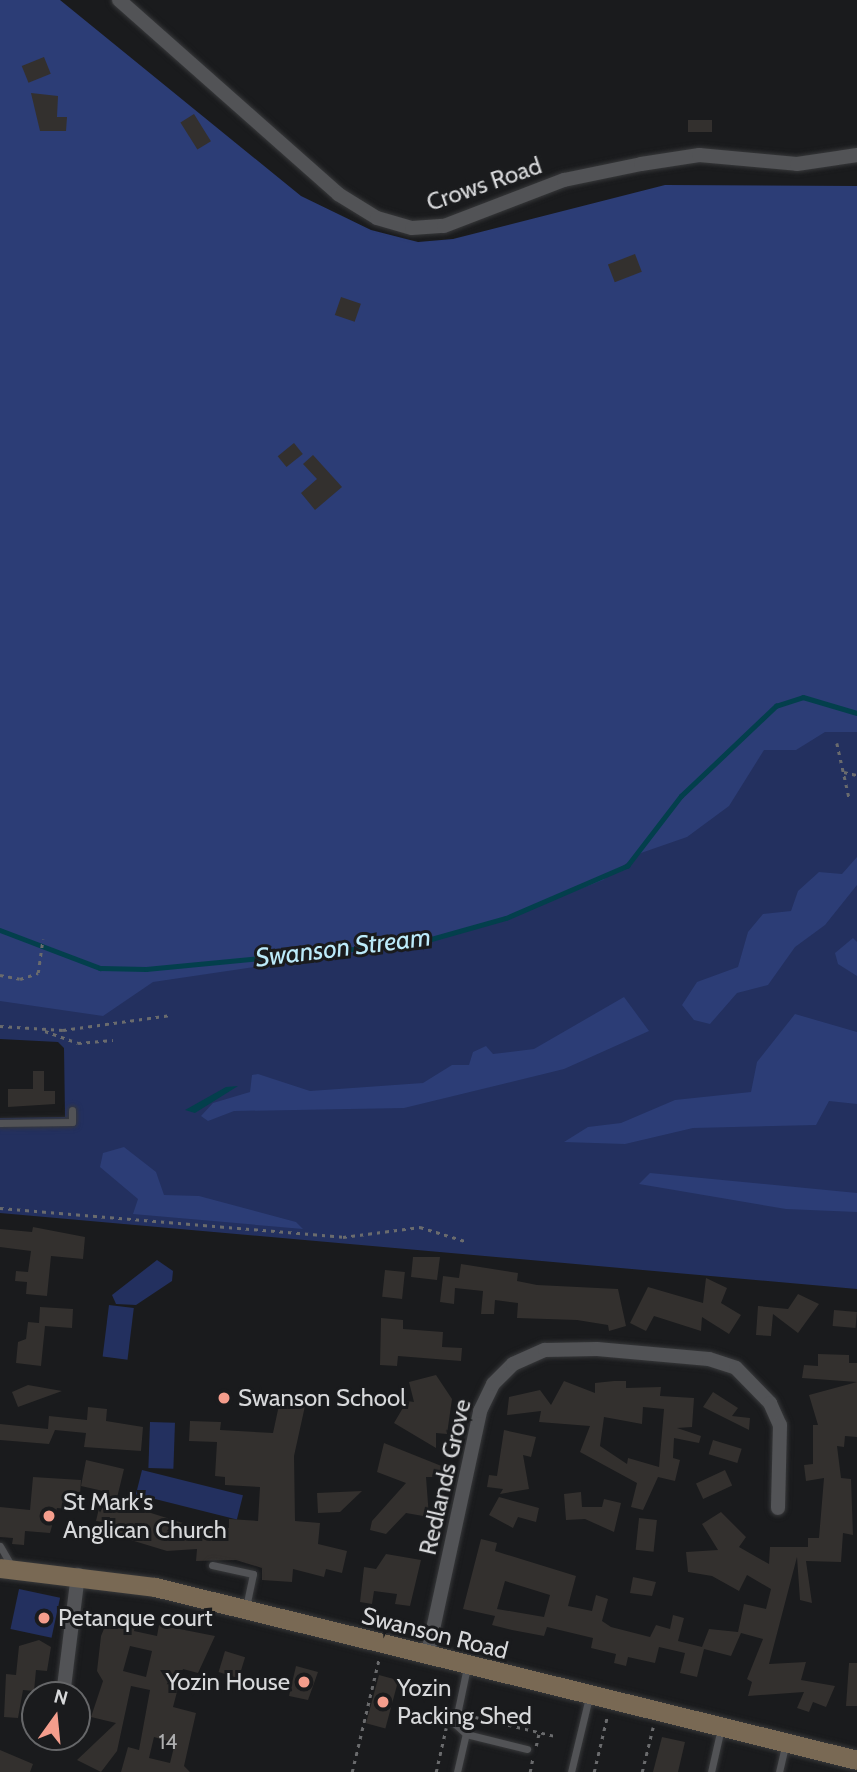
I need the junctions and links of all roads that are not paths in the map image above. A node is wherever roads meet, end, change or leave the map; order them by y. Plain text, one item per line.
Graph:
1 (119, 0) edge
2 (857, 155) edge
3 (72, 1110) dead end
4 (0, 1123) edge
5 (778, 1508) dead end
6 (0, 1546) edge
7 (212, 1565) dead end
8 (6, 1569) edge
9 (78, 1575) junction
10 (246, 1611) junction
11 (427, 1657) junction
12 (468, 1667) junction
13 (66, 1681) edge
14 (589, 1696) junction
15 (722, 1728) junction
16 (466, 1734) junction
17 (786, 1743) junction
18 (527, 1749) dead end
19 (857, 1760) edge
20 (457, 1772) edge
21 (571, 1772) edge
22 (711, 1772) edge
23 (779, 1772) edge

1 - 2 street, Crows Road
3 - 4 lane
5 - 11 street, Redlands Grove
6 - 8 lane
7 - 10 lane
8 - 9 main road, Swanson Road
9 - 10 main road, Swanson Road
9 - 13 street
10 - 11 main road, Swanson Road
11 - 12 main road, Swanson Road
12 - 14 main road, Swanson Road
12 - 16 lane
14 - 15 main road, Swanson Road
14 - 21 lane
15 - 17 main road, Swanson Road
15 - 22 lane
16 - 18 lane
16 - 20 lane
17 - 19 main road, Swanson Road
17 - 23 lane

